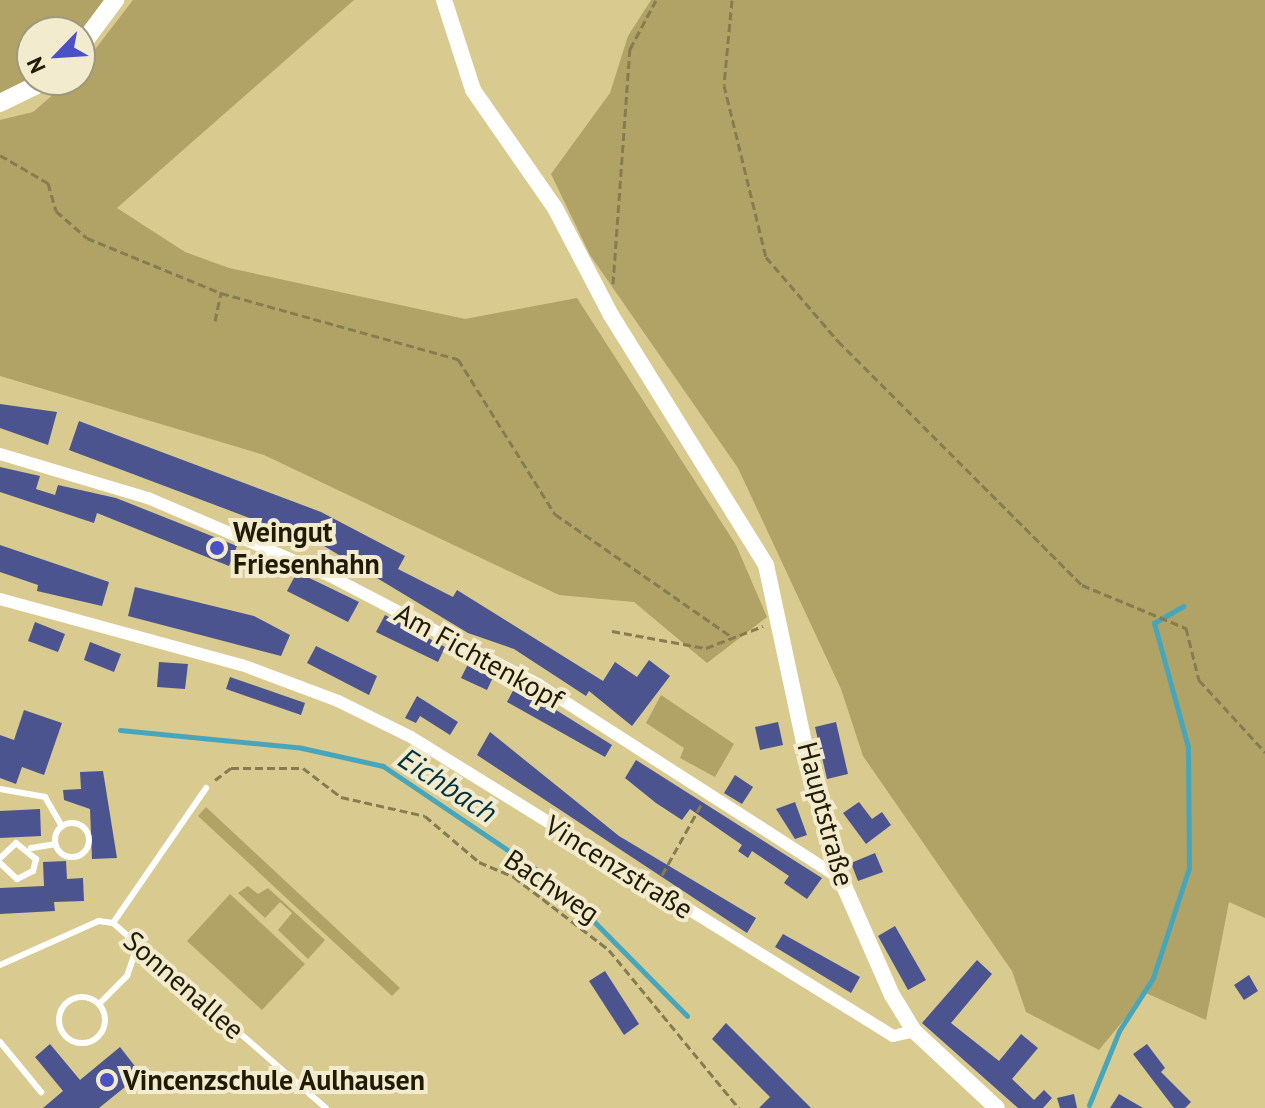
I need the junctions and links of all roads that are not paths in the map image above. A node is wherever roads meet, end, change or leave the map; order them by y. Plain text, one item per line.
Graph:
1 (115, 0) edge
2 (444, 0) edge
3 (96, 26) edge
4 (0, 454) edge
5 (0, 599) edge
6 (206, 788) road end
7 (0, 789) edge
8 (62, 826) junction
9 (55, 844) junction
10 (31, 848) junction
11 (0, 861) edge
12 (3, 877) edge
13 (841, 879) junction
14 (113, 923) junction
15 (138, 944) junction
16 (0, 965) edge
17 (99, 1004) junction
18 (914, 1031) junction
19 (0, 1042) edge
20 (41, 1092) dead end
21 (326, 1108) edge
22 (997, 1108) edge

1 - 3 main road
2 - 13 street, Hauptstraße
4 - 13 street, Am Fichtenkopf
5 - 18 street, Vincenzstraße
6 - 14 lane
7 - 8 lane
8 - 9 lane
8 - 9 lane
9 - 10 lane
10 - 11 lane
10 - 12 lane
11 - 12 lane
13 - 18 street, Hauptstraße
14 - 15 lane, Sonnenallee
14 - 16 lane, Sonnenallee
15 - 17 lane
15 - 21 lane, Sonnenallee
17 - 17 lane
18 - 22 street, Hauptstraße
19 - 20 lane

